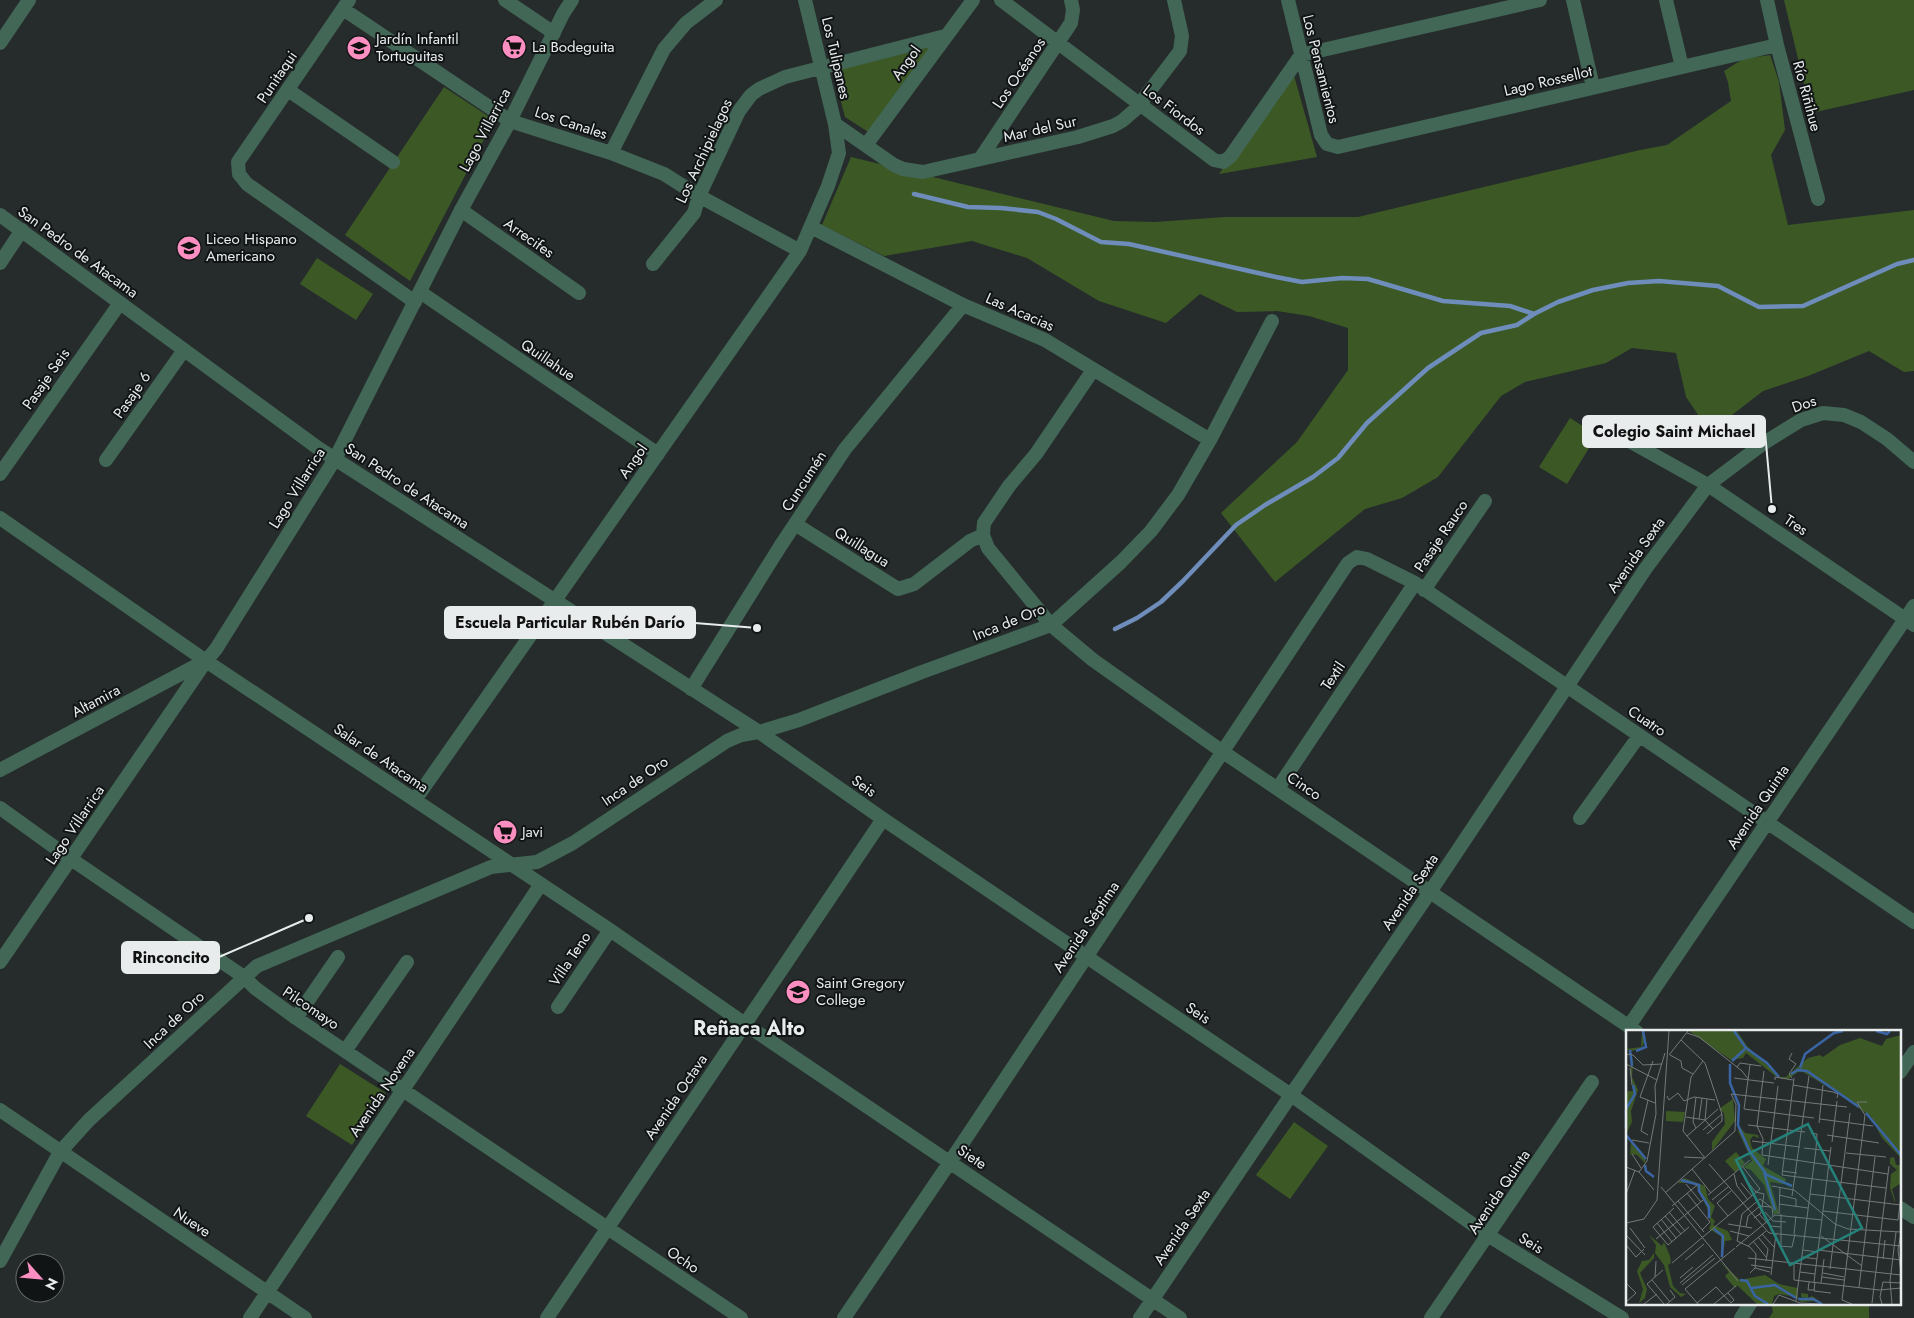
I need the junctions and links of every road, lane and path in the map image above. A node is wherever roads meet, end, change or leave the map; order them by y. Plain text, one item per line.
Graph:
1 (29, 0) edge
2 (506, 0) edge
3 (572, 0) edge
4 (716, 0) edge
5 (805, 0) edge
6 (972, 0) edge
7 (1001, 0) edge
8 (1071, 0) edge
9 (1174, 0) edge
10 (1288, 0) edge
11 (1540, 0) edge
12 (1573, 0) edge
13 (1666, 0) edge
14 (1767, 0) edge
15 (346, 4) edge
16 (554, 33) junction
17 (945, 36) junction
18 (0, 43) edge
19 (1058, 44) junction
20 (1777, 45) junction
21 (1301, 55) junction
22 (821, 68) junction
23 (1682, 68) junction
24 (1593, 88) junction
25 (288, 90) junction
26 (1140, 104) junction
27 (510, 121) junction
28 (835, 124) junction
29 (1328, 144) joint
30 (866, 145) junction
31 (611, 153) junction
32 (980, 159) junction
33 (393, 162) dead end
34 (239, 174) joint
35 (699, 196) junction
36 (1818, 199) dead end
37 (461, 210) junction
38 (0, 215) edge
39 (811, 227) junction
40 (22, 230) junction
41 (800, 251) junction
42 (0, 263) edge
43 (653, 264) dead end
44 (578, 293) dead end
45 (417, 297) junction
46 (120, 303) junction
47 (963, 305) junction
48 (1272, 321) dead end
49 (184, 350) junction
50 (1093, 370) junction
51 (1604, 427) dead end
52 (1210, 440) junction
53 (658, 454) junction
54 (335, 459) junction
55 (106, 460) dead end
56 (1914, 462) edge
57 (0, 474) edge
58 (1708, 485) junction
59 (1485, 501) dead end
60 (0, 519) edge
61 (795, 524) junction
62 (982, 535) junction
63 (1357, 557) joint
64 (1419, 586) junction
65 (555, 600) junction
66 (1914, 606) edge
67 (1910, 622) edge
68 (1051, 625) junction
69 (206, 661) junction
70 (1566, 686) junction
71 (691, 689) junction
72 (759, 732) junction
73 (1639, 736) junction
74 (1223, 752) junction
75 (0, 770) edge
76 (1278, 788) junction
77 (415, 800) junction
78 (0, 808) edge
79 (1580, 818) dead end
80 (883, 819) junction
81 (1767, 823) junction
82 (71, 859) junction
83 (512, 865) junction
84 (541, 884) junction
85 (1430, 892) junction
86 (1914, 922) edge
87 (610, 930) junction
88 (1085, 956) junction
89 (338, 958) dead end
90 (0, 962) edge
91 (407, 962) dead end
92 (244, 977) junction
93 (558, 1007) dead end
94 (296, 1018) junction
95 (745, 1024) junction
96 (1633, 1029) edge
97 (345, 1051) junction
98 (1914, 1052) edge
99 (1902, 1069) edge
100 (1592, 1082) dead end
101 (403, 1090) junction
102 (1291, 1096) junction
103 (0, 1110) edge
104 (60, 1152) junction
105 (950, 1162) junction
106 (1902, 1209) edge
107 (1914, 1217) edge
108 (607, 1229) junction
109 (1489, 1236) junction
110 (0, 1261) edge
111 (268, 1292) junction
112 (1152, 1300) junction
113 (1749, 1306) edge
114 (250, 1318) edge
115 (305, 1318) edge
116 (547, 1318) edge
117 (741, 1318) edge
118 (844, 1318) edge
119 (1140, 1318) edge
120 (1180, 1318) edge
121 (1432, 1318) edge
122 (1622, 1318) edge
123 (1741, 1318) edge

1 - 18 street
2 - 16 street
3 - 16 street, Lago Villarrica
4 - 31 street
5 - 22 street, Los Tulipanes
6 - 17 street, Angol
7 - 19 street, Los Fiordos
8 - 19 street, Los Océanos
9 - 26 street, Mar del Sur
10 - 21 street, Los Pensamientos
11 - 21 street
12 - 24 street
13 - 23 street
14 - 20 street, Río Riñihue
15 - 25 street, Punitaqui
15 - 27 street, Los Canales
16 - 27 street, Lago Villarrica
17 - 22 street, Los Archipielagos
17 - 30 street, Angol
19 - 26 street, Los Fiordos
19 - 32 street, Los Océanos
20 - 23 street, Lago Rossellot
20 - 36 street, Río Riñihue
21 - 26 street, Los Fiordos
21 - 29 street, Los Pensamientos
22 - 28 street, Los Tulipanes
22 - 35 street, Los Archipielagos
23 - 24 street, Lago Rossellot
24 - 29 street, Lago Rossellot
25 - 33 street
25 - 34 street, Punitaqui
26 - 32 street, Mar del Sur
27 - 31 street, Los Canales
27 - 37 street, Lago Villarrica
28 - 30 street, Mar del Sur
28 - 39 street, Angol
30 - 32 street, Mar del Sur
31 - 35 street, Los Canales
34 - 45 street, Quillahue
35 - 41 street, Los Canales
35 - 43 street, Los Archipielagos
37 - 44 street, Arrecifes
37 - 45 street, Lago Villarrica
38 - 40 street, San Pedro de Atacama
39 - 41 street, Angol
39 - 47 street, Las Acacias
40 - 42 street
40 - 46 street, San Pedro de Atacama
41 - 53 street, Angol
45 - 53 street, Quillahue
45 - 54 street, Lago Villarrica
46 - 49 street, San Pedro de Atacama
46 - 57 street, Pasaje Seis
47 - 50 street, Las Acacias
47 - 61 street, Cuncumén
48 - 52 street, Inca de Oro
49 - 54 street, San Pedro de Atacama
49 - 55 street, Pasaje 6
50 - 52 street, Las Acacias
50 - 62 street
51 - 58 street, Tres
52 - 68 street, Inca de Oro
53 - 65 street, Angol
54 - 65 street, San Pedro de Atacama
54 - 69 street, Lago Villarrica
56 - 58 street, Dos
58 - 67 street, Tres
58 - 70 street, Avenida Sexta
59 - 64 street, Pasaje Rauco
60 - 69 street, Salar de Atacama
61 - 62 street, Quillagua
61 - 71 street, Cuncumén
62 - 68 street, Cinco
63 - 64 street, Cuatro
63 - 74 street, Avenida Séptima
64 - 70 street, Cuatro
64 - 76 street, Textil
65 - 71 street, San Pedro de Atacama
65 - 77 street, Angol
66 - 67 street, Avenida Quinta
67 - 81 street, Avenida Quinta
68 - 72 street, Inca de Oro
68 - 74 street, Cinco
69 - 75 street, Altamira
69 - 77 street, Salar de Atacama
69 - 82 street, Lago Villarrica
70 - 73 street, Cuatro
70 - 85 street, Avenida Sexta
71 - 72 street, San Pedro de Atacama
72 - 80 street, Seis
72 - 83 street, Inca de Oro
73 - 79 street
73 - 81 street, Cuatro
74 - 76 street, Cinco
74 - 88 street, Avenida Séptima
76 - 85 street, Cinco
77 - 83 street, Salar de Atacama
78 - 82 street, Pilcomayo
80 - 88 street, Seis
80 - 95 street, Avenida Octava
81 - 86 street, Cuatro
81 - 96 street, Avenida Quinta
82 - 90 street, Lago Villarrica
82 - 92 street, Pilcomayo
83 - 84 street, Salar de Atacama
83 - 92 street, Inca de Oro
84 - 87 street, Salar de Atacama
84 - 101 street, Avenida Novena
85 - 96 street, Cinco
85 - 102 street, Avenida Sexta
87 - 93 street, Villa Teno
87 - 95 street, Salar de Atacama
88 - 102 street, Seis
88 - 105 street, Avenida Séptima
89 - 94 street
91 - 97 street
92 - 94 street, Pilcomayo
92 - 104 street, Inca de Oro
94 - 97 street, Pilcomayo
95 - 105 street, Siete
95 - 108 street, Avenida Octava
97 - 101 street, Pilcomayo
98 - 99 street
100 - 109 street, Avenida Quinta
101 - 108 street, Pilcomayo
101 - 111 street, Avenida Novena
102 - 109 street, Seis
102 - 112 street, Avenida Sexta
103 - 104 street, Nueve
104 - 110 street, Inca de Oro
104 - 111 street, Nueve
105 - 112 street, Siete
105 - 118 street, Avenida Séptima
106 - 107 street
108 - 116 street, Avenida Octava
108 - 117 street, Ocho
109 - 121 street, Avenida Quinta
109 - 122 street, Seis
111 - 114 street, Avenida Novena
111 - 115 street, Nueve
112 - 119 street, Avenida Sexta
112 - 120 street, Siete
113 - 123 street

